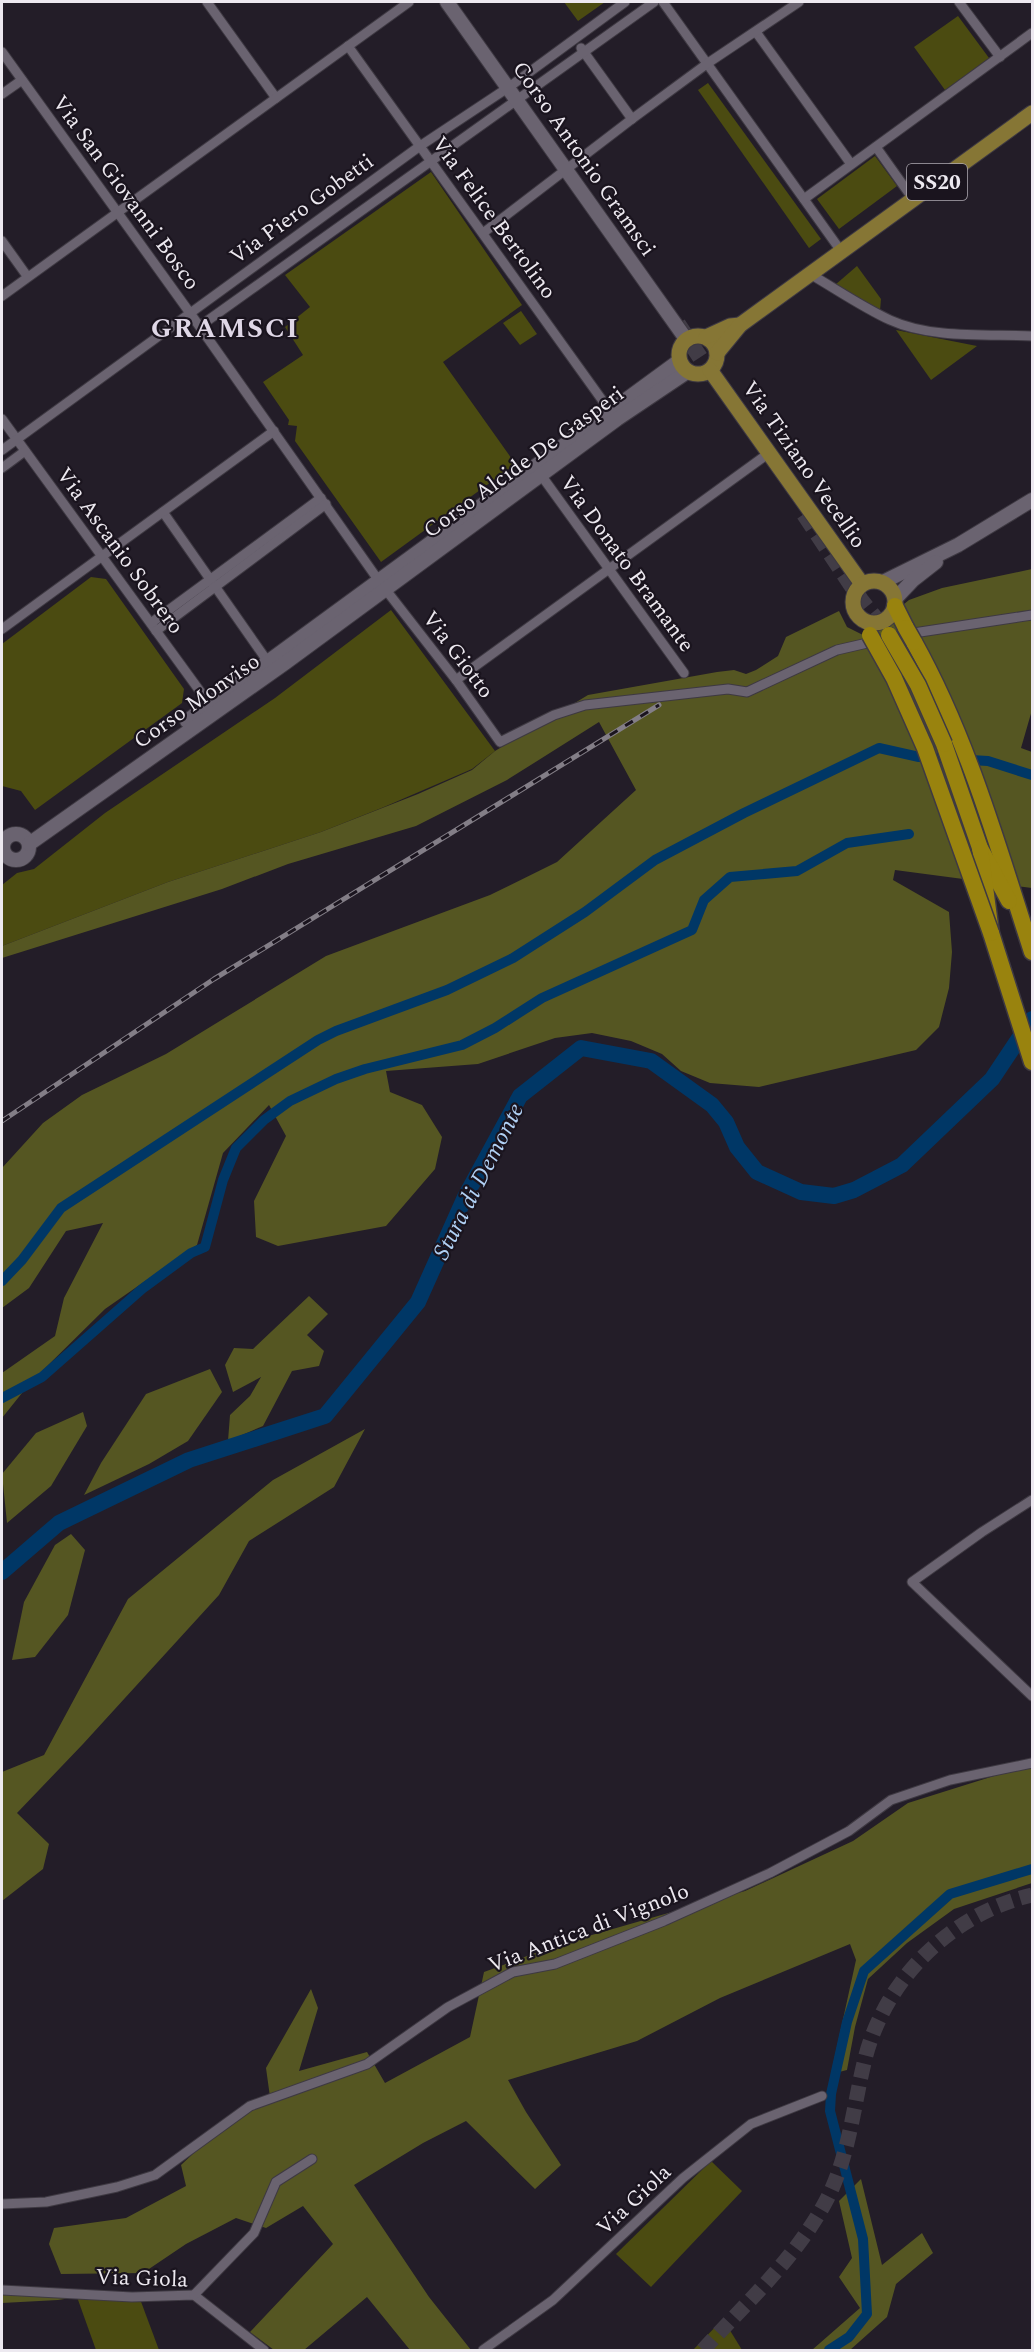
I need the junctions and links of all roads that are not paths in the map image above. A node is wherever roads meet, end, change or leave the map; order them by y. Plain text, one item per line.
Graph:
1 (207, 2) edge
2 (409, 2) edge
3 (447, 2) edge
4 (625, 2) edge
5 (654, 2) edge
6 (663, 2) edge
7 (799, 2) edge
8 (959, 2) edge
9 (756, 32) junction
10 (1032, 33) edge
11 (574, 39) junction
12 (348, 46) junction
13 (583, 51) junction
14 (2, 52) edge
15 (1000, 57) junction
16 (708, 63) junction
17 (22, 80) junction
18 (509, 87) junction
19 (2, 94) edge
20 (276, 98) junction
21 (518, 99) junction
22 (1032, 113) edge
23 (632, 119) junction
24 (420, 146) junction
25 (876, 147) junction
26 (432, 162) junction
27 (851, 164) junction
28 (568, 169) junction
29 (804, 199) junction
30 (913, 199) junction
31 (118, 213) junction
32 (483, 233) junction
33 (2, 241) edge
34 (841, 251) junction
35 (810, 274) junction
36 (27, 276) junction
37 (2, 296) edge
38 (190, 313) junction
39 (741, 325) junction
40 (200, 326) junction
41 (1032, 336) edge
42 (706, 337) junction
43 (686, 339) junction
44 (717, 353) junction
45 (683, 367) junction
46 (710, 370) junction
47 (610, 411) junction
48 (2, 419) edge
49 (274, 431) junction
50 (16, 439) junction
51 (2, 450) edge
52 (25, 451) junction
53 (769, 453) junction
54 (2, 468) edge
55 (541, 475) junction
56 (1032, 500) edge
57 (324, 501) junction
58 (163, 512) junction
59 (958, 545) junction
60 (101, 558) junction
61 (610, 569) junction
62 (882, 582) junction
63 (213, 583) junction
64 (862, 584) junction
65 (383, 585) junction
66 (895, 602) junction
67 (1032, 615) edge
68 (153, 627) junction
69 (2, 629) edge
70 (869, 629) junction
71 (889, 634) tunnel mouth
72 (268, 662) junction
73 (684, 673) dead end
74 (456, 680) junction
75 (210, 705) junction
76 (5, 831) edge
77 (27, 841) junction
78 (980, 848) junction
79 (4, 857) edge
80 (991, 933) junction
81 (1027, 935) junction
82 (1032, 952) edge
83 (1032, 1062) edge
84 (1032, 1500) edge
85 (1032, 1696) edge
86 (1032, 1763) edge
87 (822, 2096) dead end
88 (312, 2158) dead end
89 (2, 2204) edge
90 (2, 2290) edge
91 (194, 2295) junction
92 (264, 2350) edge
93 (483, 2350) edge

1 - 20 street
2 - 12 street
3 - 18 main road, Corso Antonio Gramsci
4 - 11 street, Via Piero Gobetti
5 - 13 street, Via Piero Gobetti
6 - 16 street
7 - 9 street
8 - 15 street
9 - 16 street
9 - 27 street
10 - 15 street
11 - 13 street
11 - 18 street, Via Piero Gobetti
12 - 20 street
12 - 24 street, Via Felice Bertolino
13 - 21 street, Via Piero Gobetti
13 - 23 street
14 - 17 street, Via San Giovanni Bosco
15 - 25 street
16 - 23 street
16 - 29 street
17 - 19 street
17 - 31 street, Via San Giovanni Bosco
18 - 21 main road, Corso Antonio Gramsci
18 - 24 street, Via Piero Gobetti
20 - 31 street
21 - 26 street, Via Piero Gobetti
21 - 28 main road, Corso Antonio Gramsci
22 - 30 main road, SS20
23 - 28 street
24 - 26 street, Via Felice Bertolino
24 - 38 street, Via Piero Gobetti
25 - 27 street
25 - 30 street
26 - 32 street, Via Felice Bertolino
26 - 40 street, Via Piero Gobetti
27 - 29 street
28 - 32 street
28 - 43 main road, Corso Antonio Gramsci
29 - 34 street
30 - 34 main road, SS20
31 - 36 street
31 - 38 street, Via San Giovanni Bosco
32 - 47 street, Via Felice Bertolino
33 - 36 street
34 - 35 main road, SS20
35 - 39 main road, SS20
35 - 41 street
36 - 37 street
38 - 40 street, Via San Giovanni Bosco
38 - 50 street, Via Piero Gobetti
39 - 42 main road, SS20
39 - 44 main road, SS20
40 - 49 street, Via San Giovanni Bosco
42 - 43 main road
42 - 44 main road
43 - 45 main road
44 - 46 main road
45 - 46 main road
45 - 47 main road, Corso Alcide De Gasperi
45 - 55 main road, Corso Alcide De Gasperi
46 - 53 main road, Via Tiziano Vecellio
47 - 65 main road, Corso Alcide De Gasperi
48 - 50 street, Via Ascanio Sobrero
49 - 57 street, Via San Giovanni Bosco
49 - 58 street
50 - 51 street, Via Piero Gobetti
50 - 52 street, Via Ascanio Sobrero
52 - 54 street
52 - 60 street, Via Ascanio Sobrero
53 - 61 street
53 - 64 main road, Via Tiziano Vecellio
55 - 61 street, Via Donato Bramante
55 - 65 main road, Corso Alcide De Gasperi
56 - 59 main road
57 - 63 street
57 - 65 street, Via San Giovanni Bosco
58 - 60 street
58 - 63 street
59 - 62 main road
59 - 66 main road
60 - 68 street, Via Ascanio Sobrero
60 - 69 street
61 - 73 street, Via Donato Bramante
61 - 74 street
62 - 64 main road
62 - 66 main road
63 - 68 street
63 - 72 street
64 - 70 main road
65 - 72 main road, Corso Monviso
65 - 74 street, Via Giotto
65 - 77 main road, Corso Monviso
66 - 70 main road
66 - 81 highway, bridge
67 - 74 street, Via Giotto
68 - 75 street, Via Ascanio Sobrero
70 - 80 highway, bridge
71 - 78 highway, bridge
72 - 75 main road, Corso Monviso
75 - 77 main road, Corso Monviso
76 - 77 main road
76 - 79 main road
77 - 79 main road
78 - 80 highway, bridge
78 - 81 highway
80 - 83 highway
81 - 82 highway
84 - 85 street
86 - 89 street, Via Antica di Vignolo
87 - 93 street, Via Giola
88 - 91 street
90 - 91 street, Via Giola
91 - 92 street, Via Giola

